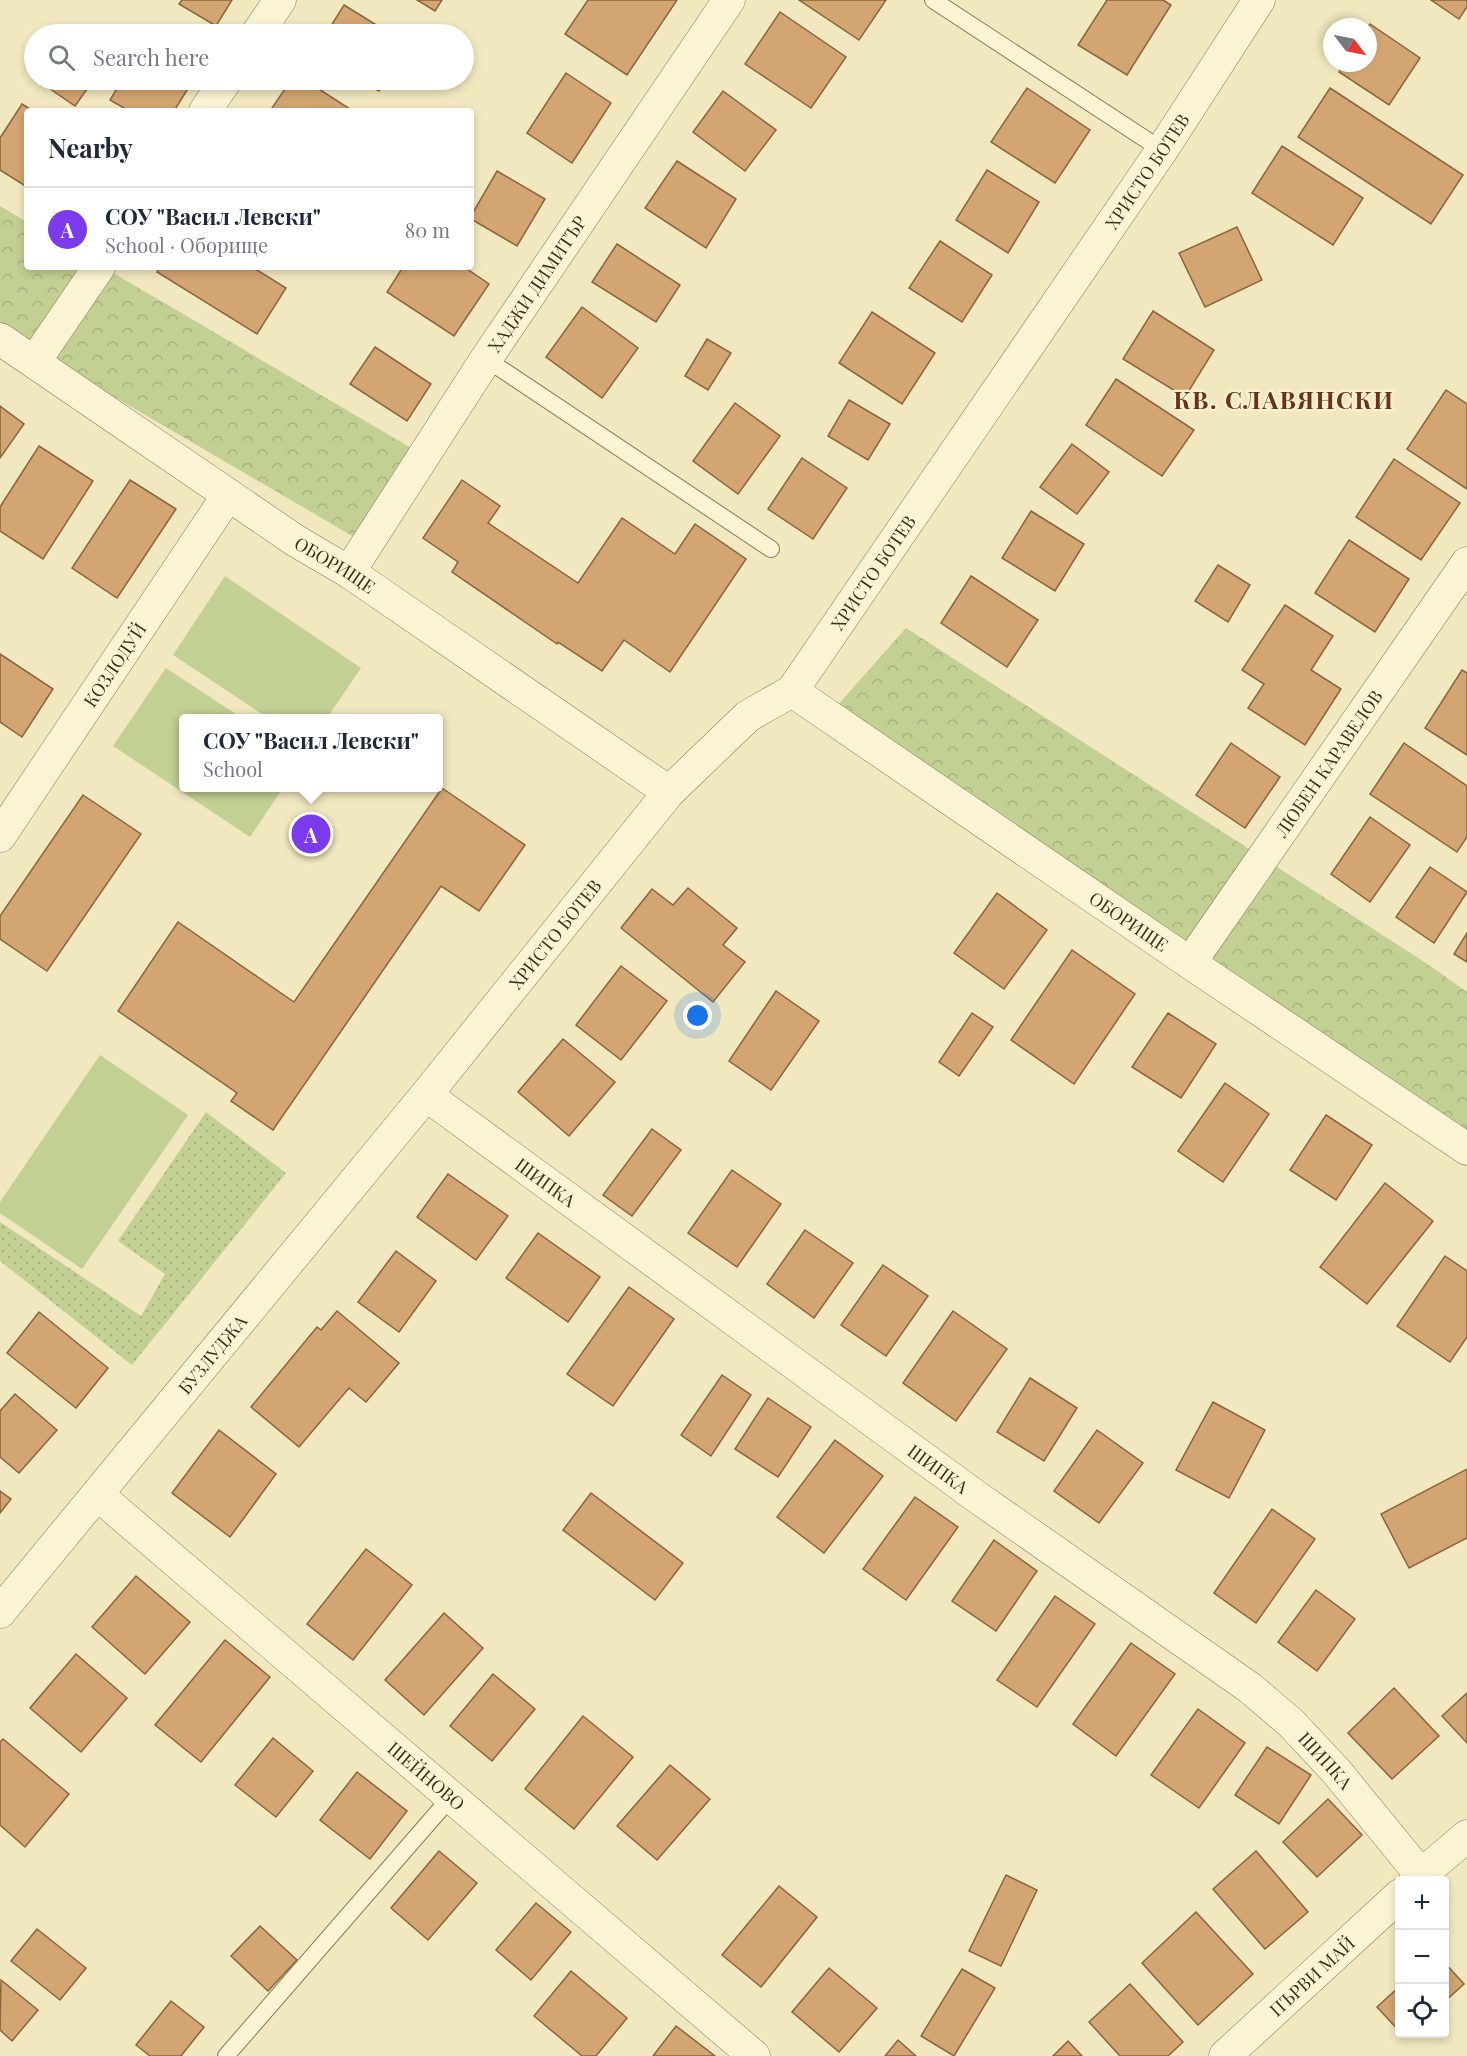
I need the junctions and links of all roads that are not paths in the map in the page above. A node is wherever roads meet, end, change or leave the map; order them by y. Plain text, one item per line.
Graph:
1 (280, 0) edge
2 (729, 0) edge
3 (933, 0) edge
4 (1259, 0) edge
5 (264, 24) edge
6 (219, 90) edge
7 (207, 108) edge
8 (1162, 150) junction
9 (97, 270) edge
10 (0, 339) edge
11 (486, 359) junction
12 (35, 361) junction
13 (228, 495) junction
14 (771, 549) dead end
15 (1467, 563) edge
16 (349, 572) junction
17 (792, 692) junction
18 (669, 792) junction
19 (0, 836) edge
20 (1190, 963) junction
21 (426, 1095) junction
22 (1467, 1149) edge
23 (98, 1495) junction
24 (0, 1612) edge
25 (451, 1797) junction
26 (1467, 1836) edge
27 (1407, 1876) edge
28 (1421, 1876) edge
29 (1395, 1900) edge
30 (226, 2056) edge
31 (754, 2056) edge
32 (1225, 2056) edge

1 - 5 street
2 - 11 street, ХАДЖИ ДИМИТЪР
3 - 8 lane
4 - 8 street, ХРИСТО БОТЕВ
6 - 7 street
8 - 17 street, ХРИСТО БОТЕВ
9 - 12 street
10 - 12 street, ОБОРИЩЕ
11 - 14 lane
11 - 16 street, ХАДЖИ ДИМИТЪР
12 - 13 street, ОБОРИЩЕ
13 - 16 street, ОБОРИЩЕ
13 - 19 street, КОЗЛОДУЙ
15 - 20 street, ЛЮБЕН КАРАВЕЛОВ
16 - 18 street, ОБОРИЩЕ
17 - 18 street, ХРИСТО БОТЕВ
17 - 20 street, ОБОРИЩЕ
18 - 21 street, ХРИСТО БОТЕВ
20 - 22 street, ОБОРИЩЕ
21 - 23 street, БУЗЛУДЖА
21 - 27 street, ШИПКА
23 - 24 street, БУЗЛУДЖА
23 - 25 street, ШЕЙНОВО
25 - 30 lane
25 - 31 street, ШЕЙНОВО
26 - 28 street, ПЪРВИ МАЙ
29 - 32 street, ПЪРВИ МАЙ

